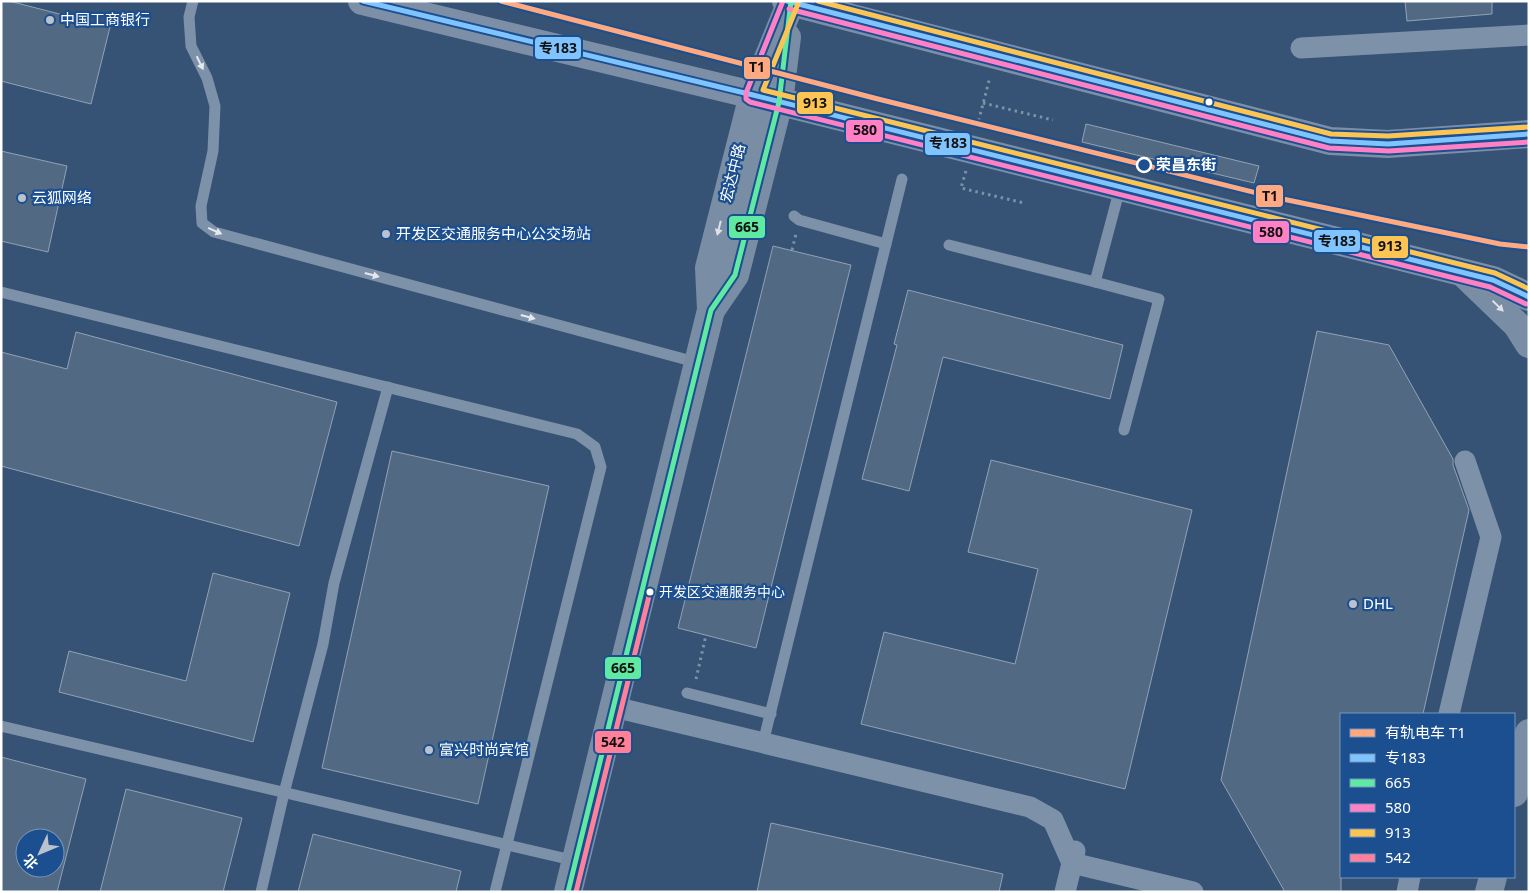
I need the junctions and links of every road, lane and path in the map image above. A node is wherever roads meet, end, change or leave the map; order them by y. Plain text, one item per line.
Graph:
1 (193, 1) edge
2 (362, 1) edge
3 (789, 2) edge
4 (1529, 35) edge
5 (1301, 48) dead end
6 (991, 74) dead end
7 (753, 96) junction
8 (779, 102) junction
9 (984, 103) junction
10 (1053, 120) dead end
11 (976, 131) dead end
12 (1529, 134) edge
13 (966, 169) dead end
14 (902, 179) dead end
15 (1120, 188) junction
16 (1024, 202) dead end
17 (794, 216) dead end
18 (886, 244) junction
19 (948, 245) dead end
20 (1463, 272) junction
21 (1095, 282) junction
22 (1, 292) edge
23 (1529, 297) edge
24 (712, 310) junction
25 (1529, 344) edge
26 (699, 363) junction
27 (388, 387) junction
28 (1124, 430) dead end
29 (1465, 461) dead end
30 (706, 635) dead end
31 (690, 694) joint
32 (614, 707) junction
33 (1450, 713) edge
34 (771, 714) junction
35 (1, 726) edge
36 (1529, 733) edge
37 (763, 743) junction
38 (1515, 789) edge
39 (284, 793) junction
40 (506, 845) junction
41 (1074, 855) junction
42 (576, 862) junction
43 (1410, 878) edge
44 (1493, 878) edge
45 (261, 892) edge
46 (494, 892) edge
47 (568, 892) edge
48 (1065, 892) edge
49 (1193, 892) edge
50 (1407, 892) edge
51 (1489, 892) edge

1 -> 26 lane
2 - 7 main road
3 - 7 street, 宏达中路
3 - 8 street, 宏达中路
3 - 12 main road
4 - 5 street
6 - 9 path
7 - 8 main road
7 -> 24 street, 宏达中路
8 - 15 main road
8 - 24 street, 宏达中路
9 - 10 path
9 - 11 path
13 - 16 path
14 - 18 lane
15 - 20 main road
15 - 21 lane
17 - 18 lane
18 - 34 lane
19 - 21 lane
20 - 23 main road
20 -> 25 street
21 - 28 lane
22 - 27 lane
24 - 26 street, 宏达中路
26 - 32 street, 宏达中路
27 - 39 lane
27 - 40 lane
29 - 33 street
30 - 31 path
31 - 34 lane
32 - 37 street
32 - 42 street, 宏达中路
34 - 37 lane
35 - 39 lane
36 - 38 street
37 - 41 street
39 - 40 lane
39 - 45 lane
40 - 42 lane
40 - 46 lane
41 - 48 street
41 - 49 street
42 - 47 street, 宏达中路
43 - 50 street
44 - 51 street

